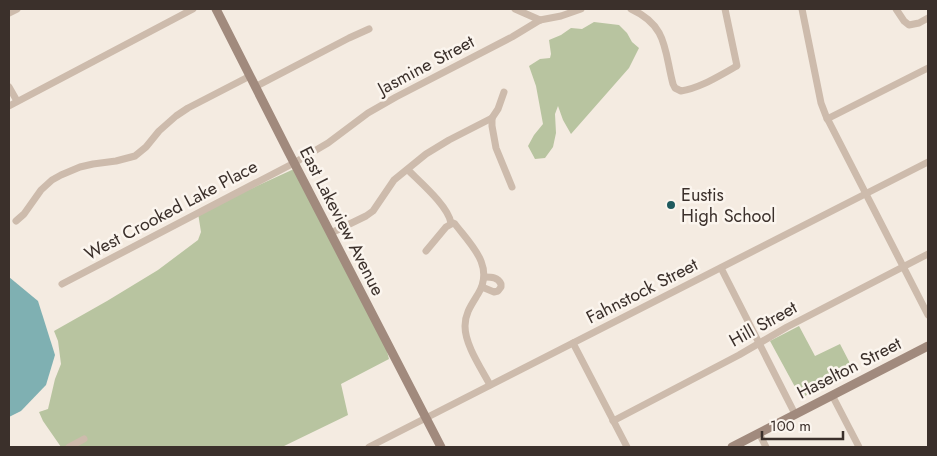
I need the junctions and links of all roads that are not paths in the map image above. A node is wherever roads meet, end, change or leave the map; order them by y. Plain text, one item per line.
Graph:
1 (17, 9) edge
2 (193, 9) edge
3 (216, 9) edge
4 (514, 9) edge
5 (580, 9) edge
6 (631, 9) edge
7 (725, 9) edge
8 (802, 9) edge
9 (896, 9) edge
10 (646, 12) edge
11 (9, 13) edge
12 (928, 18) edge
13 (540, 20) junction
14 (370, 29) dead end
15 (928, 68) edge
16 (250, 76) junction
17 (9, 87) edge
18 (255, 87) junction
19 (504, 92) dead end
20 (17, 101) junction
21 (9, 106) edge
22 (492, 118) junction
23 (827, 119) junction
24 (294, 162) junction
25 (928, 162) edge
26 (408, 170) junction
27 (512, 187) dead end
28 (866, 195) junction
29 (16, 221) dead end
30 (451, 224) junction
31 (331, 232) junction
32 (426, 251) dead end
33 (928, 254) edge
34 (721, 268) junction
35 (903, 268) junction
36 (485, 276) junction
37 (62, 284) dead end
38 (482, 288) junction
39 (928, 315) edge
40 (573, 343) junction
41 (760, 343) junction
42 (928, 346) edge
43 (490, 385) junction
44 (832, 396) junction
45 (795, 414) junction
46 (426, 418) junction
47 (613, 421) junction
48 (759, 433) junction
49 (84, 440) dead end
50 (69, 447) edge
51 (369, 447) edge
52 (441, 447) edge
53 (627, 447) edge
54 (732, 447) edge
55 (766, 447) edge
56 (859, 447) edge

1 - 11 street
2 - 20 street
3 - 16 street, East Lakeview Avenue
4 - 13 street
5 - 13 street, Jasmine Street
6 - 10 street
7 - 10 street
8 - 23 street
9 - 12 street
13 - 24 street, Jasmine Street
14 - 18 street
15 - 23 street
16 - 18 street, East Lakeview Avenue
16 - 29 street
17 - 20 street
18 - 24 street, East Lakeview Avenue
19 - 22 street
20 - 21 street
22 - 26 street
22 - 27 street
23 - 28 street
24 - 31 street, East Lakeview Avenue
24 - 37 street, West Crooked Lake Place
25 - 28 street, Fahnstock Street
26 - 30 street
26 - 31 street
28 - 34 street, Fahnstock Street
28 - 35 street
30 - 32 street
30 - 36 street
31 - 46 street, East Lakeview Avenue
33 - 35 street, Hill Street
34 - 40 street, Fahnstock Street
34 - 41 street
35 - 39 street
35 - 41 street, Hill Street
36 - 38 street
36 - 38 street
38 - 43 street
40 - 43 street, Fahnstock Street
40 - 47 street
41 - 45 street
41 - 47 street, Hill Street
42 - 44 street, Haselton Street
43 - 46 street, Fahnstock Street
44 - 45 street, Haselton Street
44 - 56 street
45 - 48 street, Haselton Street
46 - 51 street, Fahnstock Street
46 - 52 street, East Lakeview Avenue
47 - 53 street
48 - 54 street, Haselton Street
48 - 55 street
49 - 50 street

